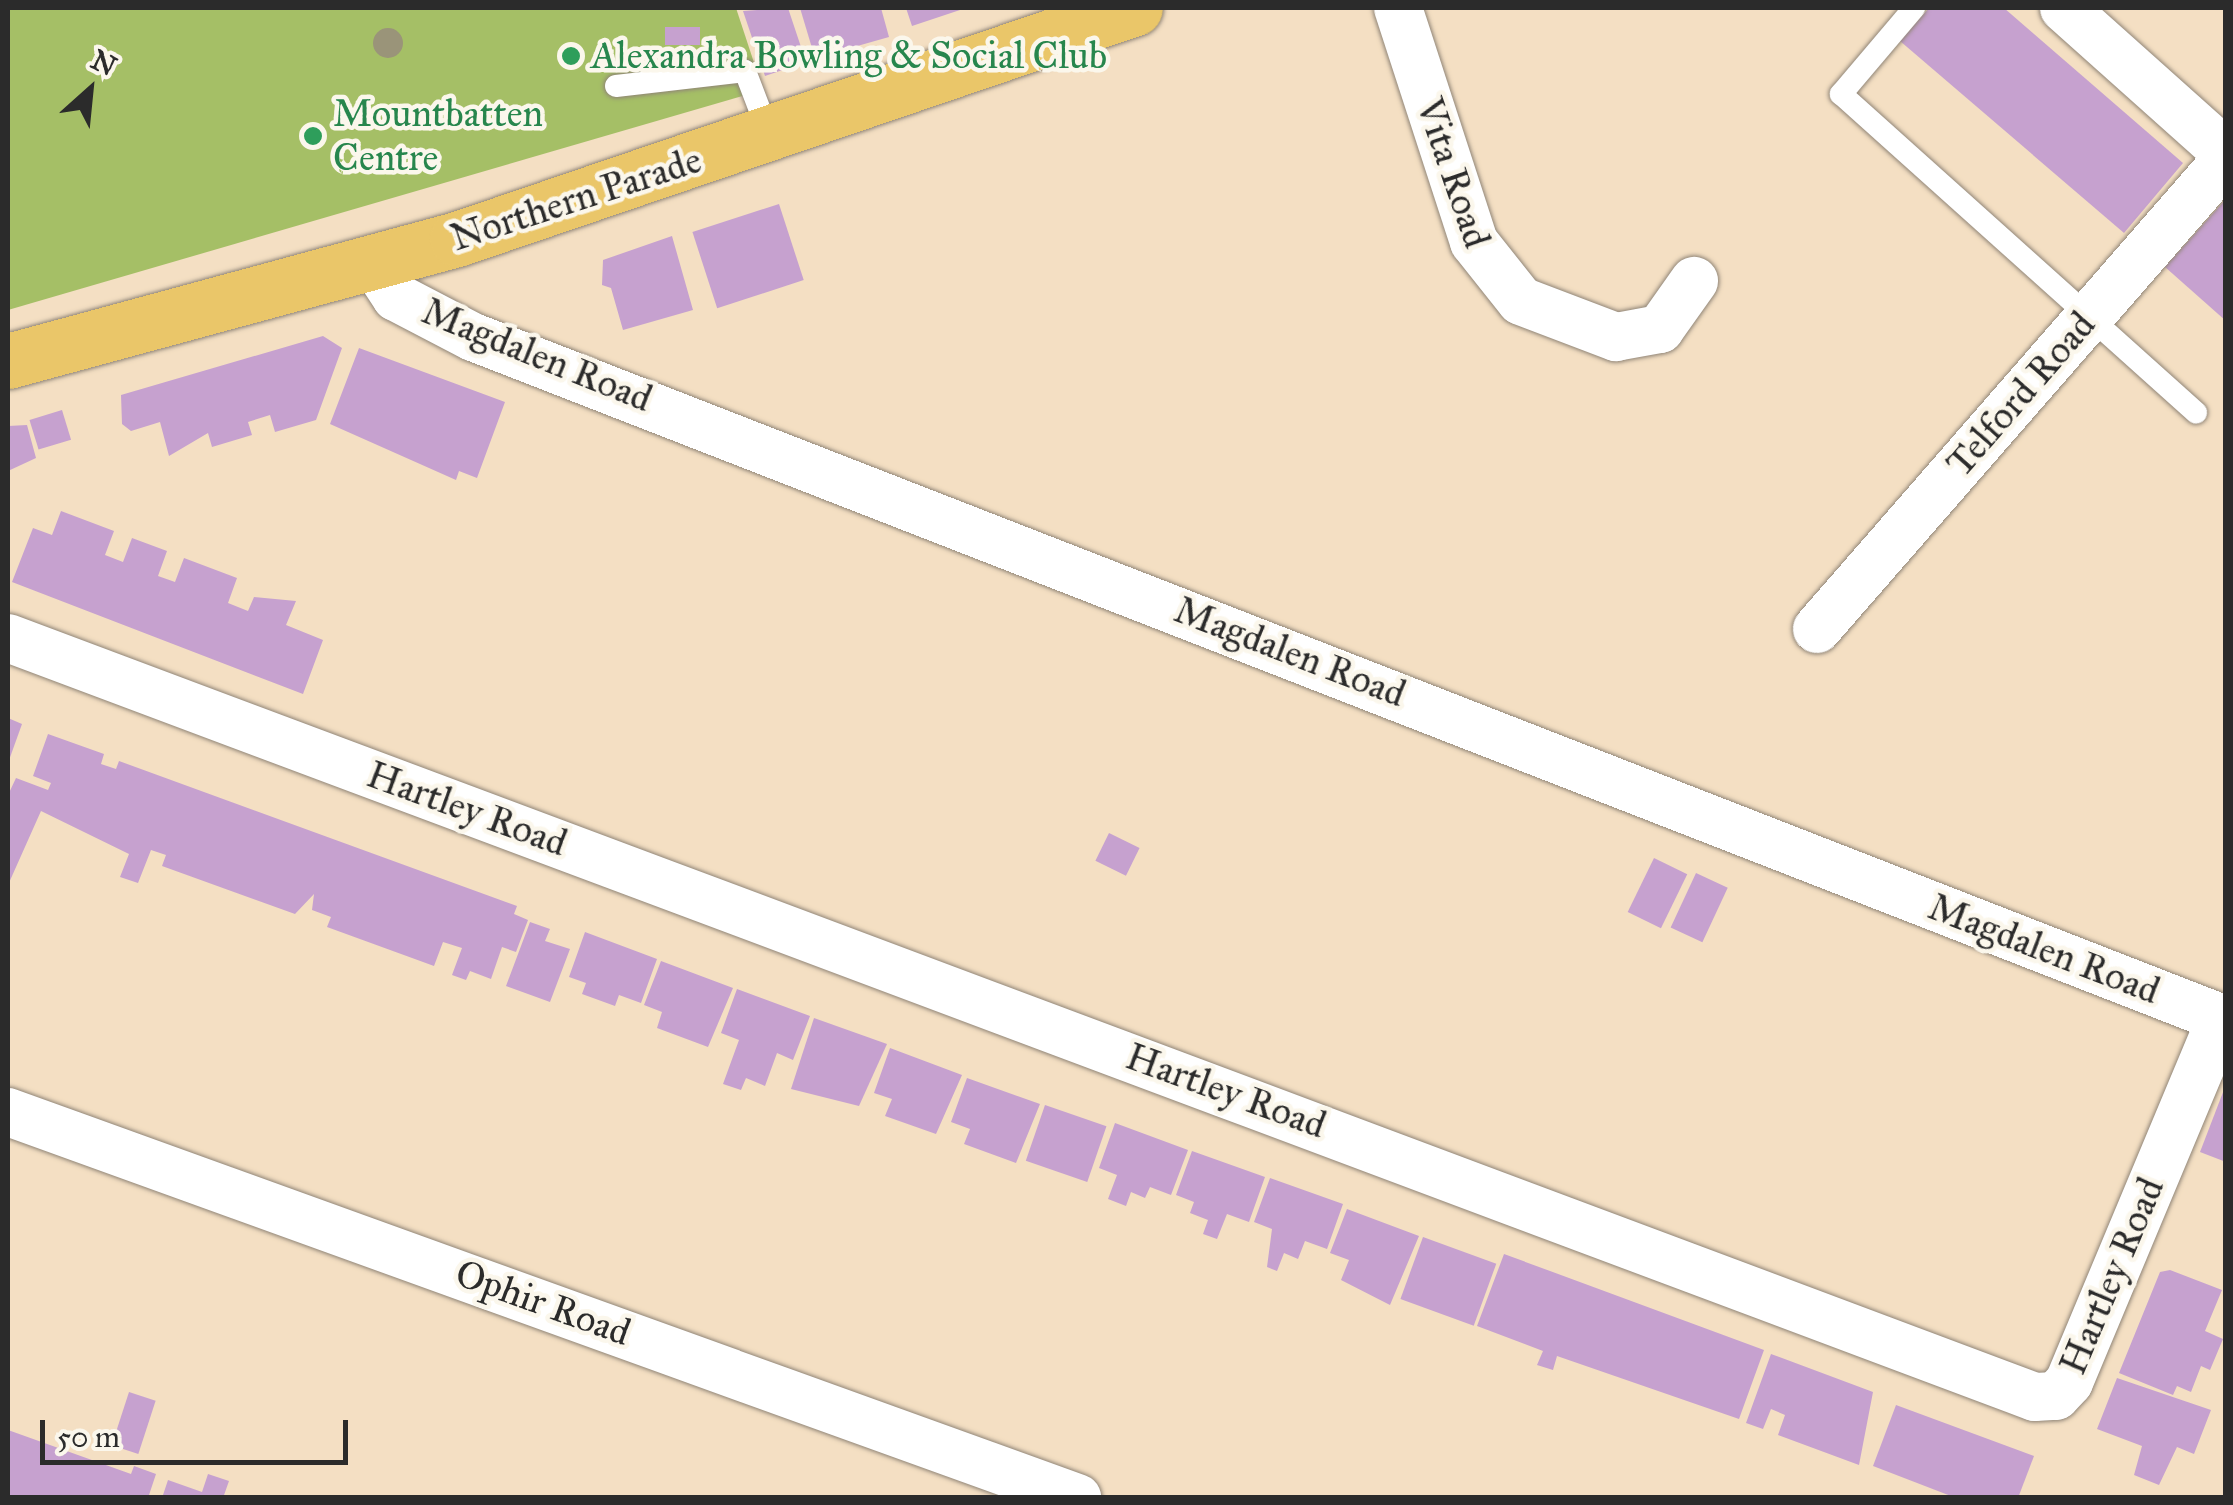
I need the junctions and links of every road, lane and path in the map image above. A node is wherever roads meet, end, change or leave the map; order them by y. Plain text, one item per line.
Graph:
1 (1135, 8) edge
2 (1398, 8) edge
3 (1914, 8) edge
4 (2064, 8) edge
5 (616, 86) dead end
6 (770, 137) junction
7 (2226, 156) edge
8 (373, 262) junction
9 (1694, 281) dead end
10 (2088, 316) junction
11 (8, 361) edge
12 (2196, 412) dead end
13 (1817, 629) dead end
14 (8, 638) edge
15 (2223, 1019) edge
16 (8, 1112) edge
17 (1078, 1498) edge

1 - 6 main road, Northern Parade
2 - 9 street, Vita Road
3 - 10 lane
4 - 7 street
5 - 6 lane
6 - 8 main road, Northern Parade
7 - 10 street, Telford Road
8 - 11 main road, Northern Parade
8 - 15 street, Magdalen Road
10 - 12 lane
10 - 13 street, Telford Road
14 - 15 street, Hartley Road
16 - 17 street, Ophir Road

